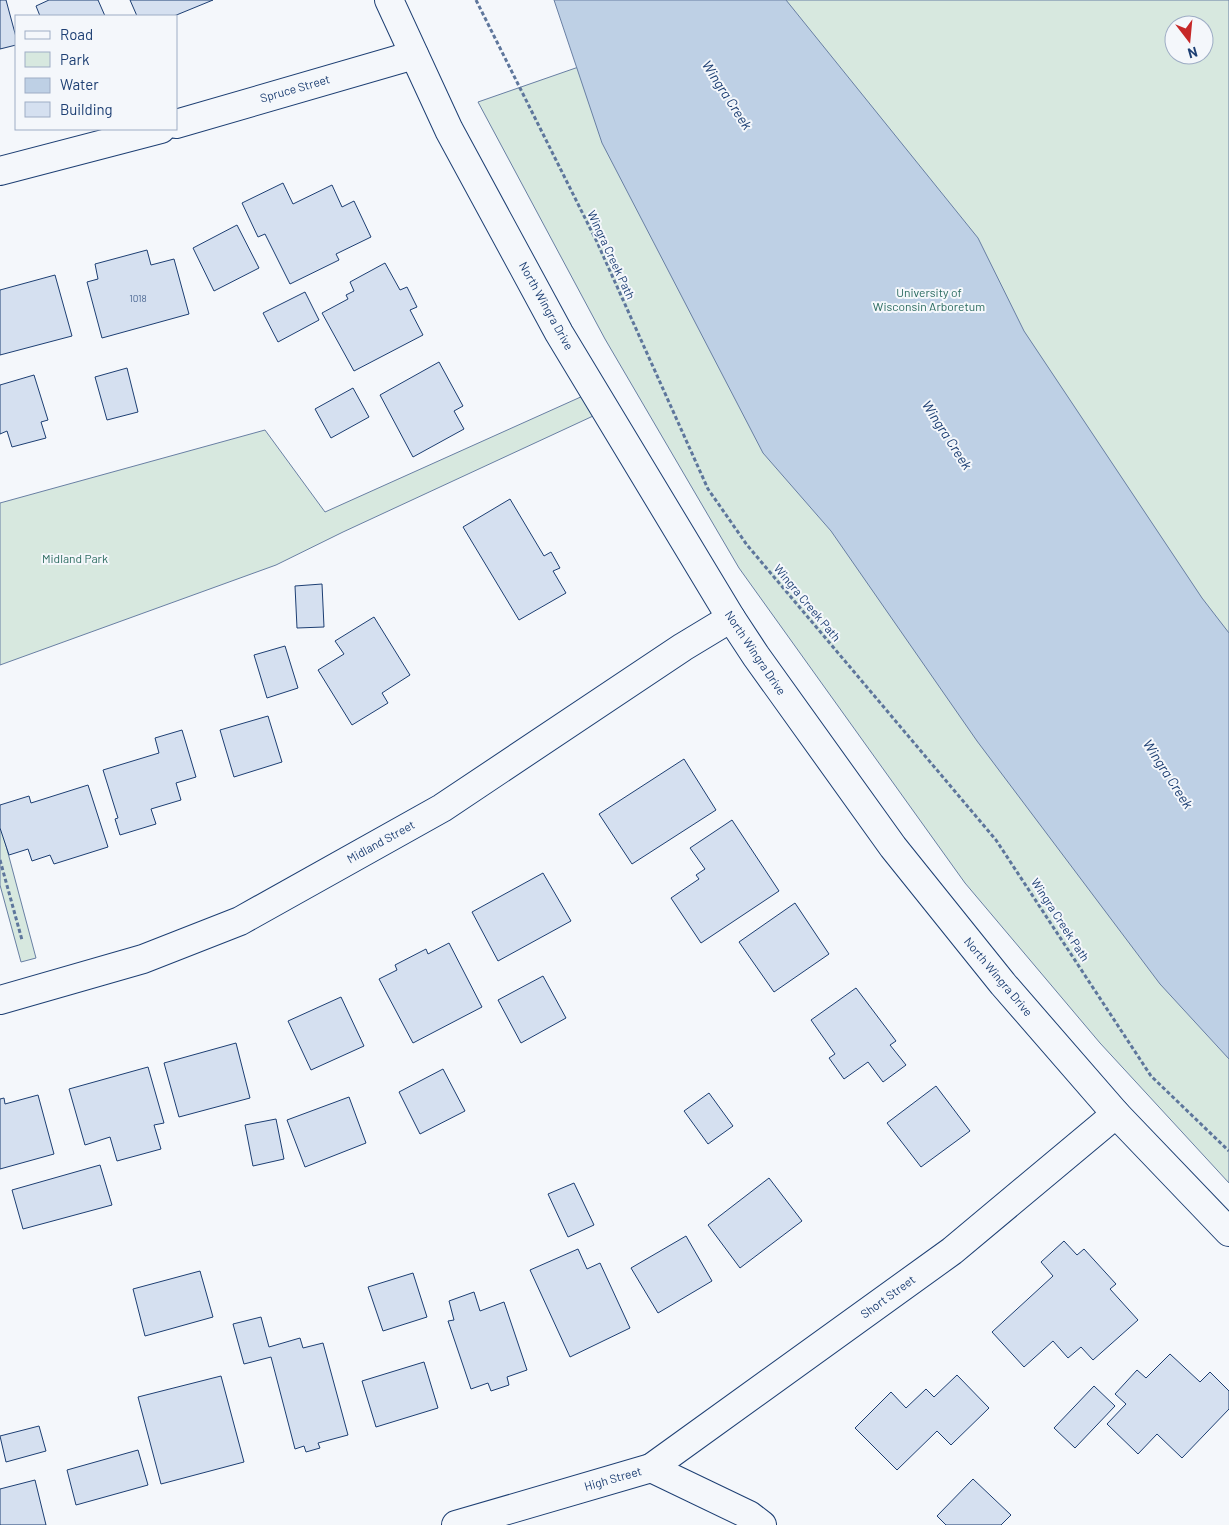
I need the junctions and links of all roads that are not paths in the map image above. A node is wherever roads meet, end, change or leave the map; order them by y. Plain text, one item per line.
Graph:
1 (389, 0) edge
2 (414, 55) junction
3 (178, 123) edge
4 (157, 130) edge
5 (0, 171) edge
6 (731, 618) junction
7 (0, 1000) edge
8 (1116, 1114) junction
9 (1229, 1232) edge
10 (651, 1468) junction
11 (456, 1525) edge
12 (762, 1525) edge

1 - 2 street, North Wingra Drive
2 - 3 street, Spruce Street
2 - 6 street, North Wingra Drive
4 - 5 street
6 - 7 street, Midland Street
6 - 8 street, North Wingra Drive
8 - 9 street, North Wingra Drive
8 - 10 street, Short Street
10 - 11 street, High Street
10 - 12 street, High Street

